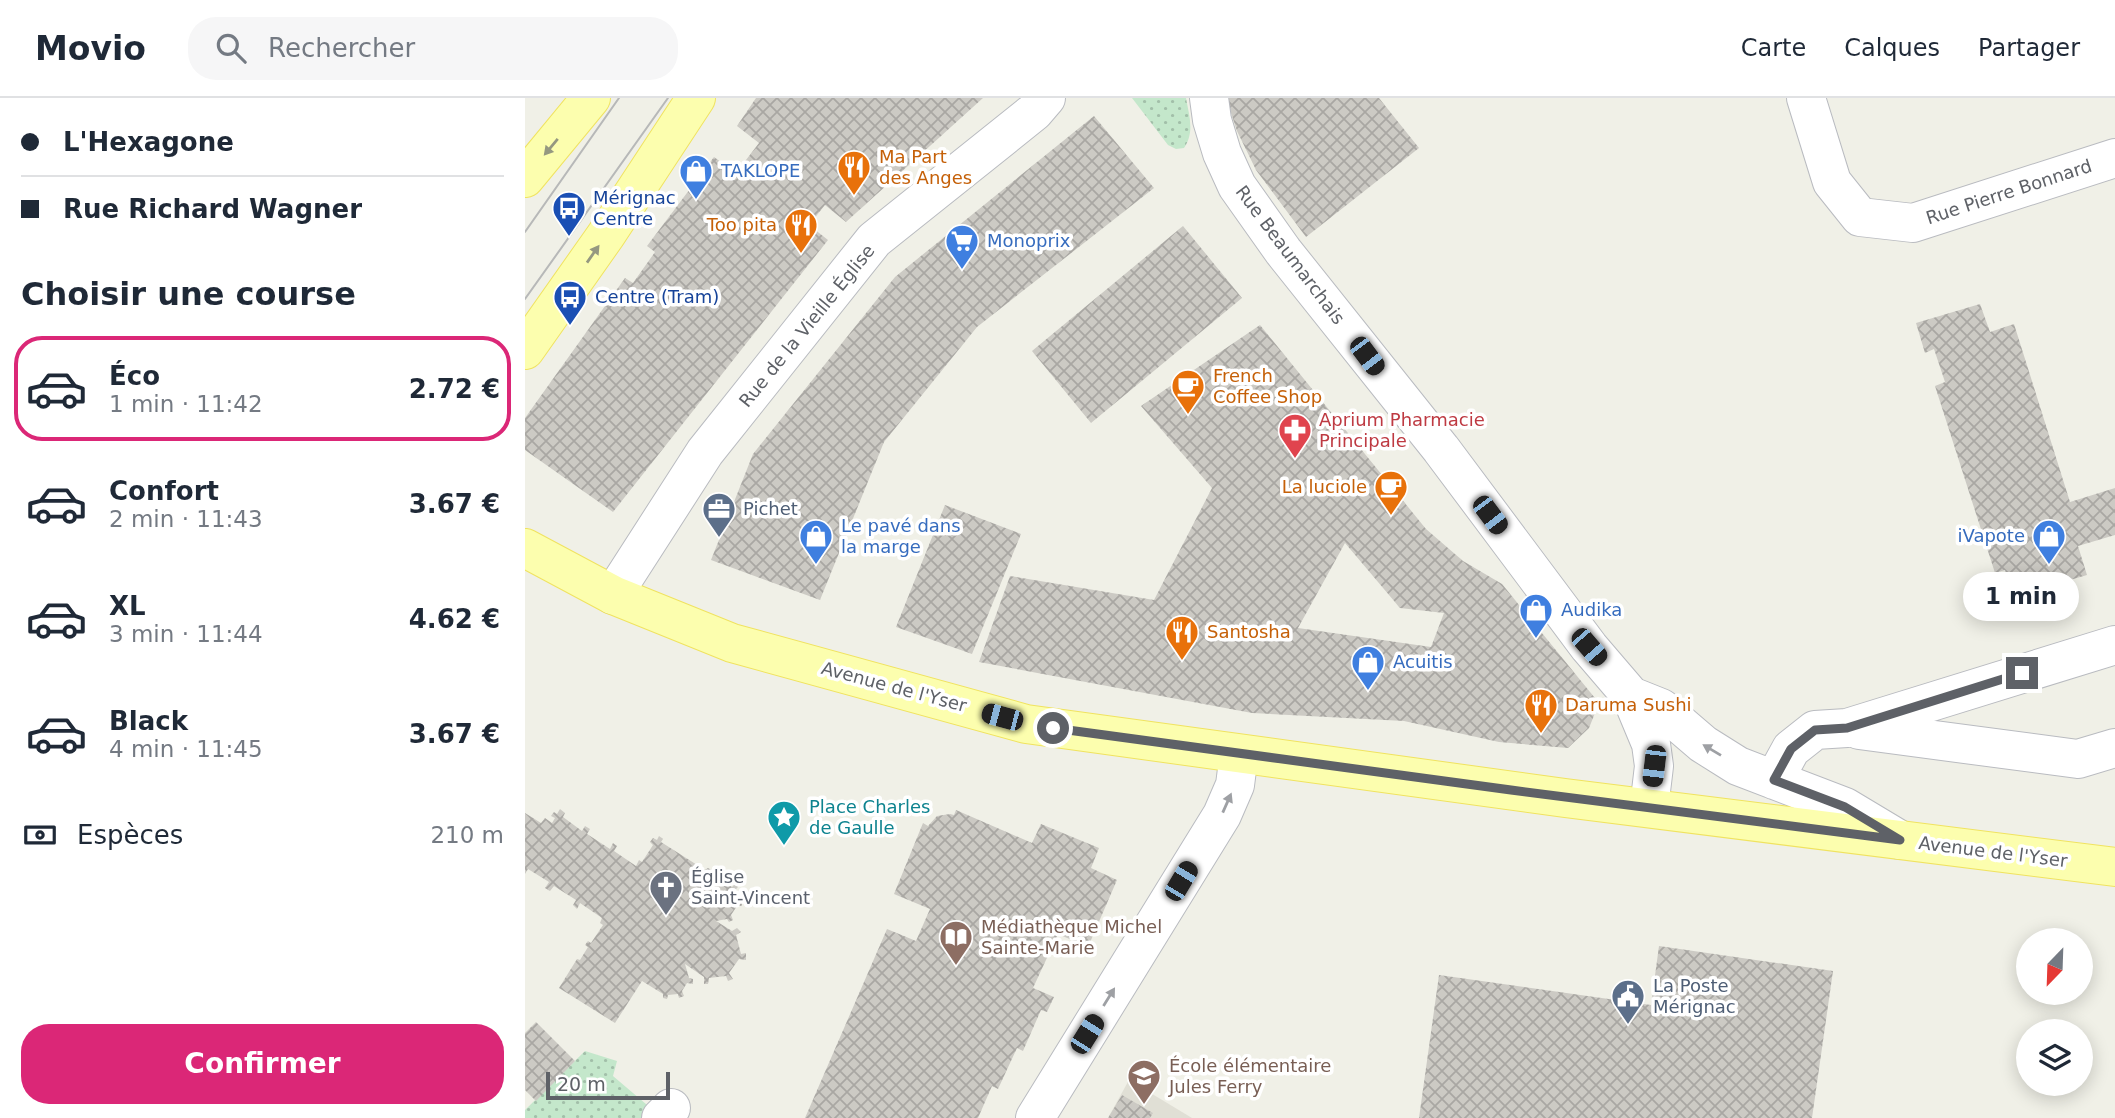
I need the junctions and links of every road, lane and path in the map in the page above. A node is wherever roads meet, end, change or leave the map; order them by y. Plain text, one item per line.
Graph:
1 (591, 98) edge
2 (696, 98) edge
3 (1046, 98) edge
4 (1209, 98) edge
5 (1806, 98) edge
6 (2115, 158) edge
7 (525, 178) edge
8 (525, 350) edge
9 (525, 548) edge
10 (613, 595) junction
11 (2115, 645) edge
12 (1631, 696) junction
13 (1847, 728) junction
14 (2115, 748) edge
15 (1239, 754) junction
16 (1774, 780) junction
17 (1649, 808) junction
18 (1900, 840) junction
19 (2115, 867) edge
20 (1035, 1118) edge

1 -> 7 main road
8 -> 2 main road
3 - 10 street, Rue de la Vieille Église
4 - 12 street, Rue Beaumarchais
5 - 6 street, Rue Pierre Bonnard
9 - 10 main road, Avenue de l'Yser
10 - 15 main road, Avenue de l'Yser
11 - 13 street
16 -> 12 street, Rue Beaumarchais
12 - 17 street, Rue Beaumarchais
13 - 14 street
13 - 16 street
15 - 17 main road, Avenue de l'Yser
20 -> 15 street
16 - 18 street, Rue Beaumarchais
17 - 18 main road, Avenue de l'Yser
18 - 19 main road, Avenue de l'Yser

